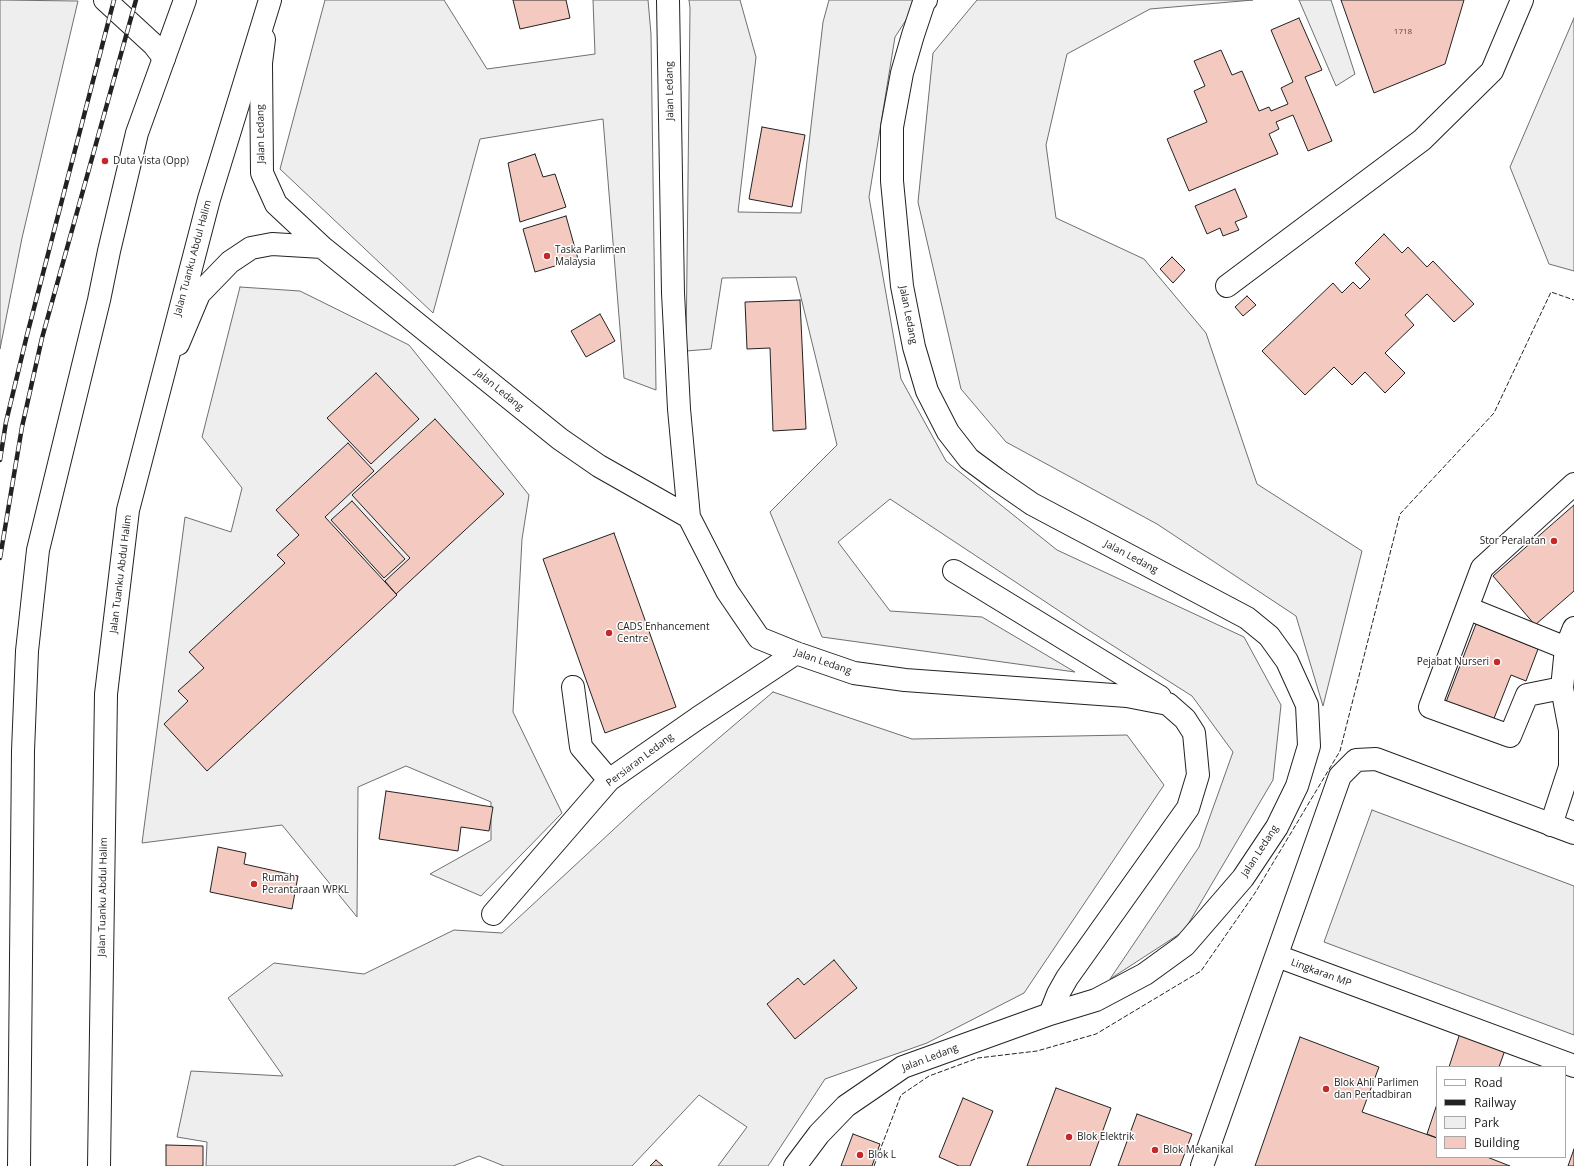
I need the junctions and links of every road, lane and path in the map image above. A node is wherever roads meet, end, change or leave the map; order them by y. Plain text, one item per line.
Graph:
1 (108, 0) edge
2 (185, 0) edge
3 (270, 0) edge
4 (668, 0) edge
5 (926, 0) edge
6 (1522, 0) edge
7 (164, 58) junction
8 (322, 246) junction
9 (1227, 286) dead end
10 (157, 394) junction
11 (1574, 484) edge
12 (689, 517) junction
13 (954, 571) dead end
14 (1467, 608) junction
15 (1570, 638) edge
16 (796, 653) junction
17 (573, 687) dead end
18 (1562, 688) junction
19 (1168, 704) junction
20 (609, 780) junction
21 (1551, 825) junction
22 (1574, 833) edge
23 (493, 914) dead end
24 (1277, 956) junction
25 (1050, 1014) junction
26 (1574, 1066) edge
27 (19, 1166) edge
28 (99, 1166) edge
29 (795, 1166) edge
30 (1202, 1166) edge

1 - 7 street
2 - 7 street
3 - 8 street, Jalan Ledang
3 - 10 street, Jalan Tuanku Abdul Halim
4 - 12 street, Jalan Ledang
5 - 25 street, Jalan Ledang
6 - 9 street
7 - 27 street
8 - 10 street
8 - 12 street, Jalan Ledang
10 - 28 street, Jalan Tuanku Abdul Halim
11 - 14 street
12 - 16 street, Jalan Ledang
13 - 19 street
14 - 15 street
14 - 18 street
15 - 18 street
16 - 19 street, Jalan Ledang
16 - 20 street, Persiaran Ledang
17 - 20 street
18 - 21 street
19 - 25 street
20 - 23 street, Persiaran Ledang
21 - 22 street
21 - 24 street
24 - 26 street, Lingkaran MP
24 - 30 street
25 - 29 street, Jalan Ledang

